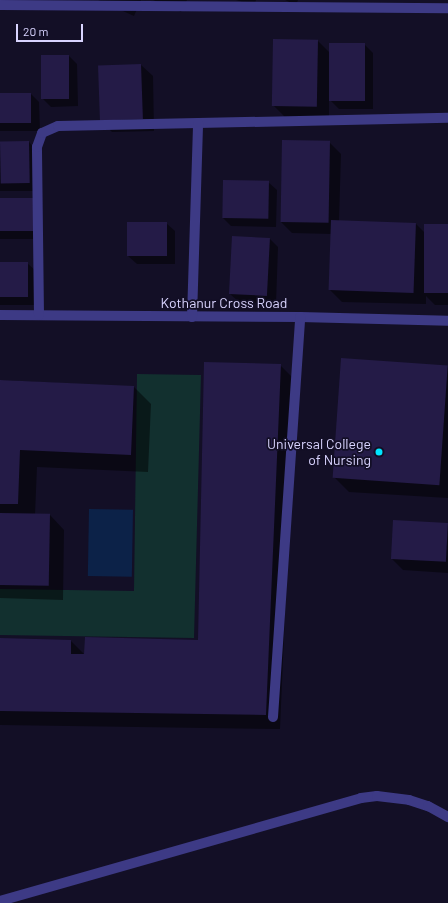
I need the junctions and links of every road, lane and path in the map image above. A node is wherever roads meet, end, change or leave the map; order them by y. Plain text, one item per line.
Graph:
1 (49, 2) edge
2 (186, 3) edge
3 (304, 3) edge
4 (421, 4) edge
5 (0, 5) edge
6 (448, 8) edge
7 (448, 118) edge
8 (198, 123) junction
9 (0, 315) edge
10 (39, 315) junction
11 (192, 317) junction
12 (300, 317) junction
13 (448, 322) edge
14 (274, 717) dead end
15 (448, 817) edge
16 (0, 901) edge

1 - 2 street
1 - 5 street
2 - 3 street
3 - 4 street
4 - 6 street
7 - 8 street
8 - 10 street
8 - 11 street
9 - 10 street, Kothanur Cross Road
10 - 11 street, Kothanur Cross Road
11 - 12 street, Kothanur Cross Road
12 - 13 street, Kothanur Cross Road
12 - 14 street
15 - 16 street

